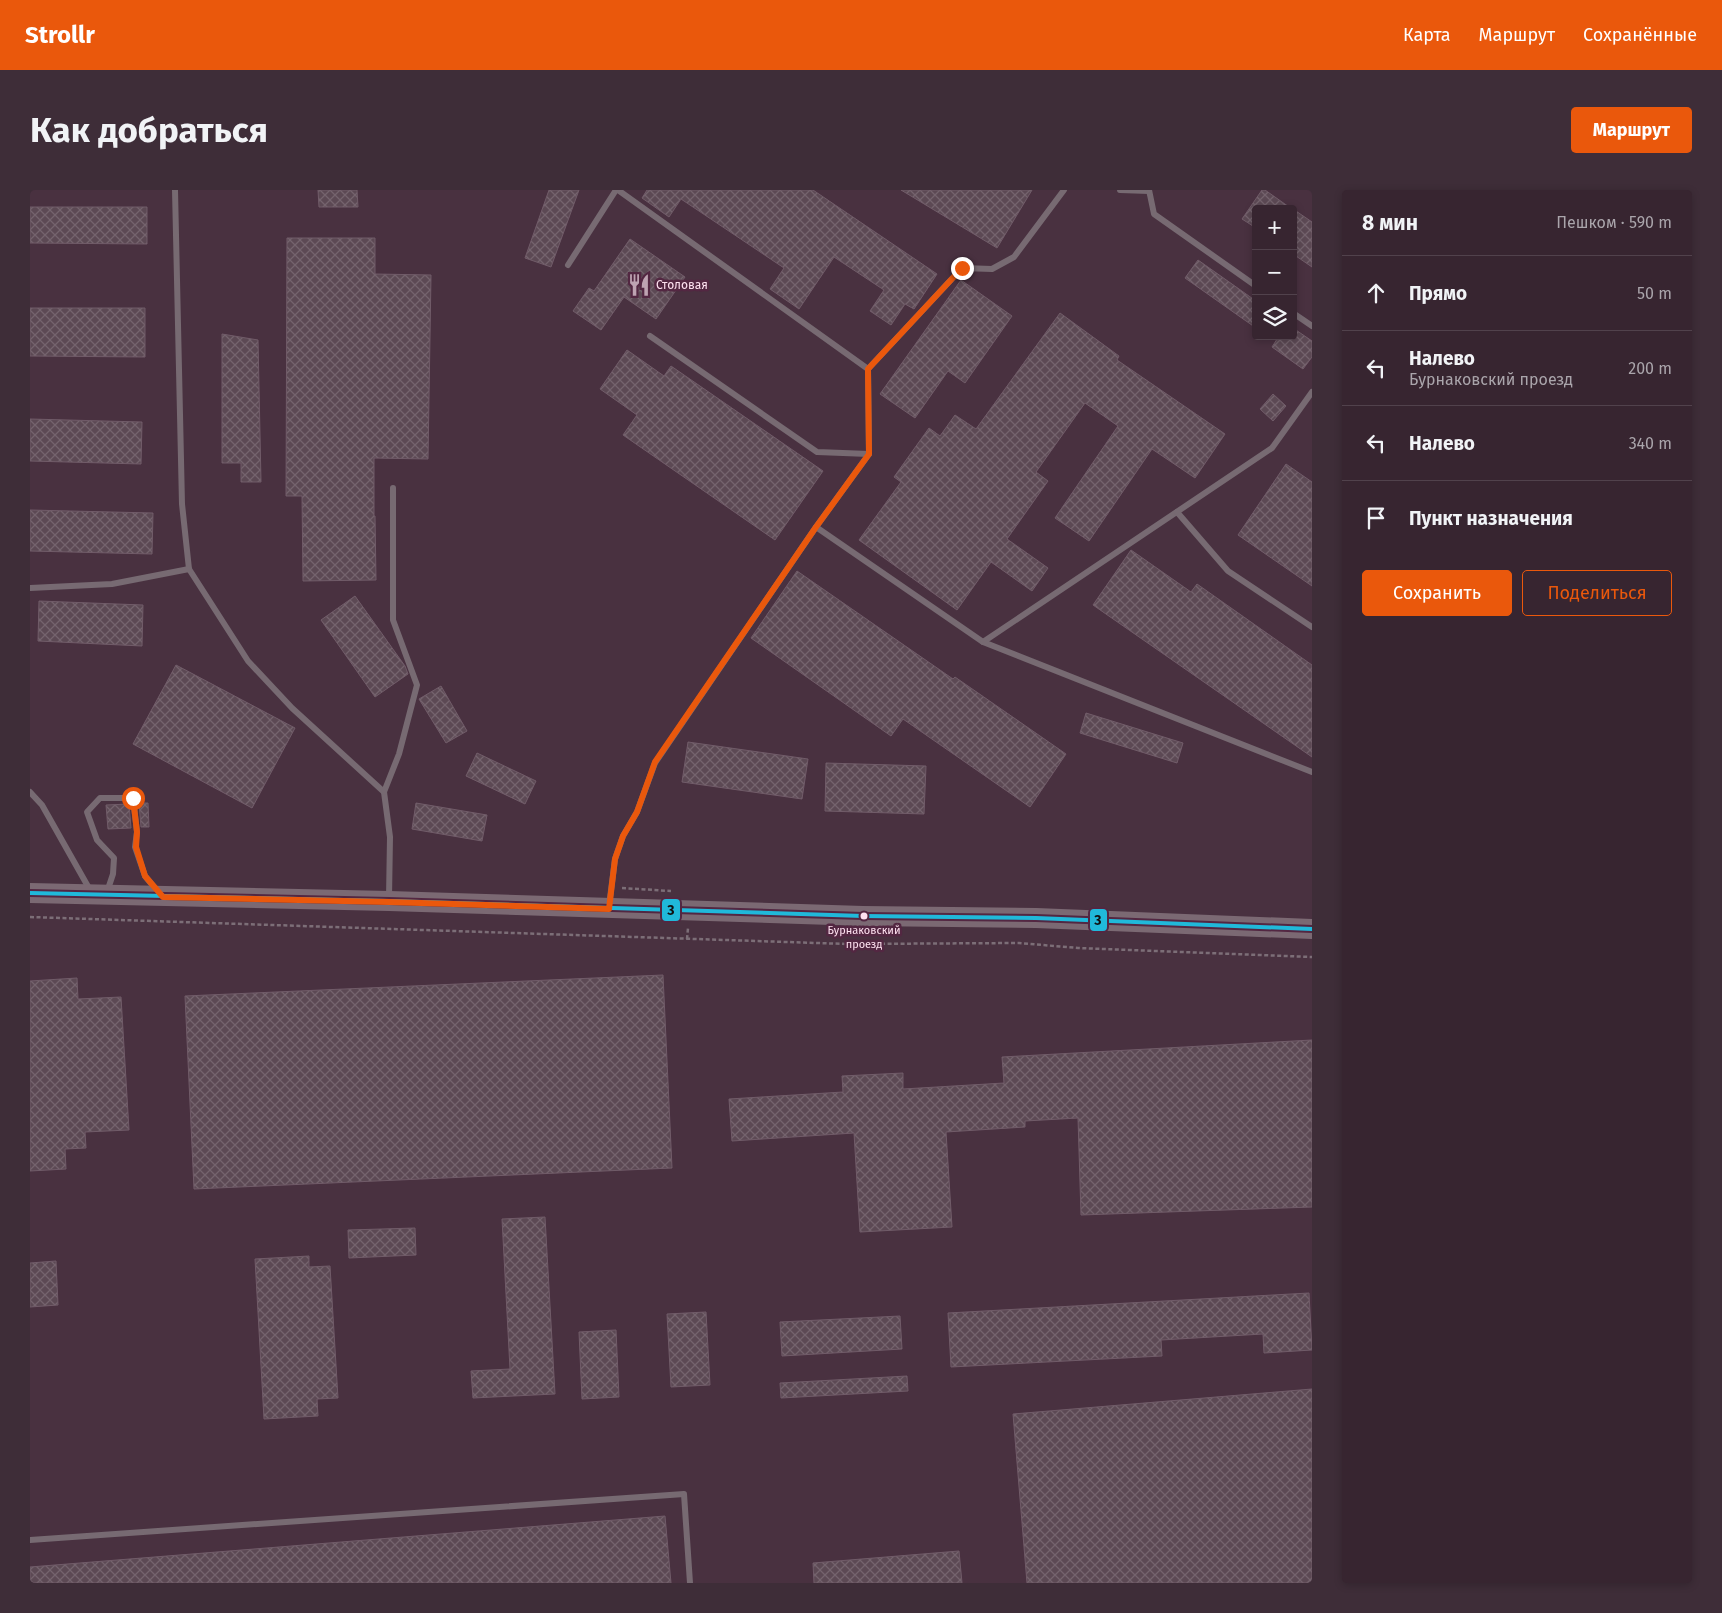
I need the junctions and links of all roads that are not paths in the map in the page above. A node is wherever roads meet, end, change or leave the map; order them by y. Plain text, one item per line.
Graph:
1 (175, 190) edge
2 (617, 190) edge
3 (1064, 190) edge
4 (1120, 190) edge
5 (1149, 190) edge
6 (568, 265) dead end
7 (1252, 283) edge
8 (1297, 316) edge
9 (1312, 326) edge
10 (650, 336) dead end
11 (868, 369) junction
12 (1312, 392) edge
13 (869, 454) junction
14 (393, 488) dead end
15 (1177, 512) junction
16 (816, 527) junction
17 (189, 569) junction
18 (30, 588) edge
19 (1312, 627) edge
20 (983, 642) junction
21 (1312, 772) edge
22 (30, 792) edge
23 (384, 792) junction
24 (30, 893) edge
25 (100, 896) junction
26 (163, 897) junction
27 (389, 902) junction
28 (609, 909) junction
29 (1312, 928) edge
30 (30, 1540) edge
31 (690, 1583) edge

1 - 17 lane
2 - 6 lane
2 - 11 lane
3 - 11 lane
4 - 5 lane
5 - 7 lane
8 - 9 lane
10 - 13 lane
11 - 13 lane
12 - 15 lane
13 - 16 lane
14 - 23 lane
15 - 19 lane
15 - 20 lane
16 - 20 lane
16 - 28 lane
17 - 18 lane
17 - 23 lane
20 - 21 lane
22 - 25 lane
23 - 27 lane
24 - 25 main road
25 - 26 main road
25 - 26 lane
26 - 27 main road
27 - 28 main road
28 - 29 main road
30 - 31 lane

